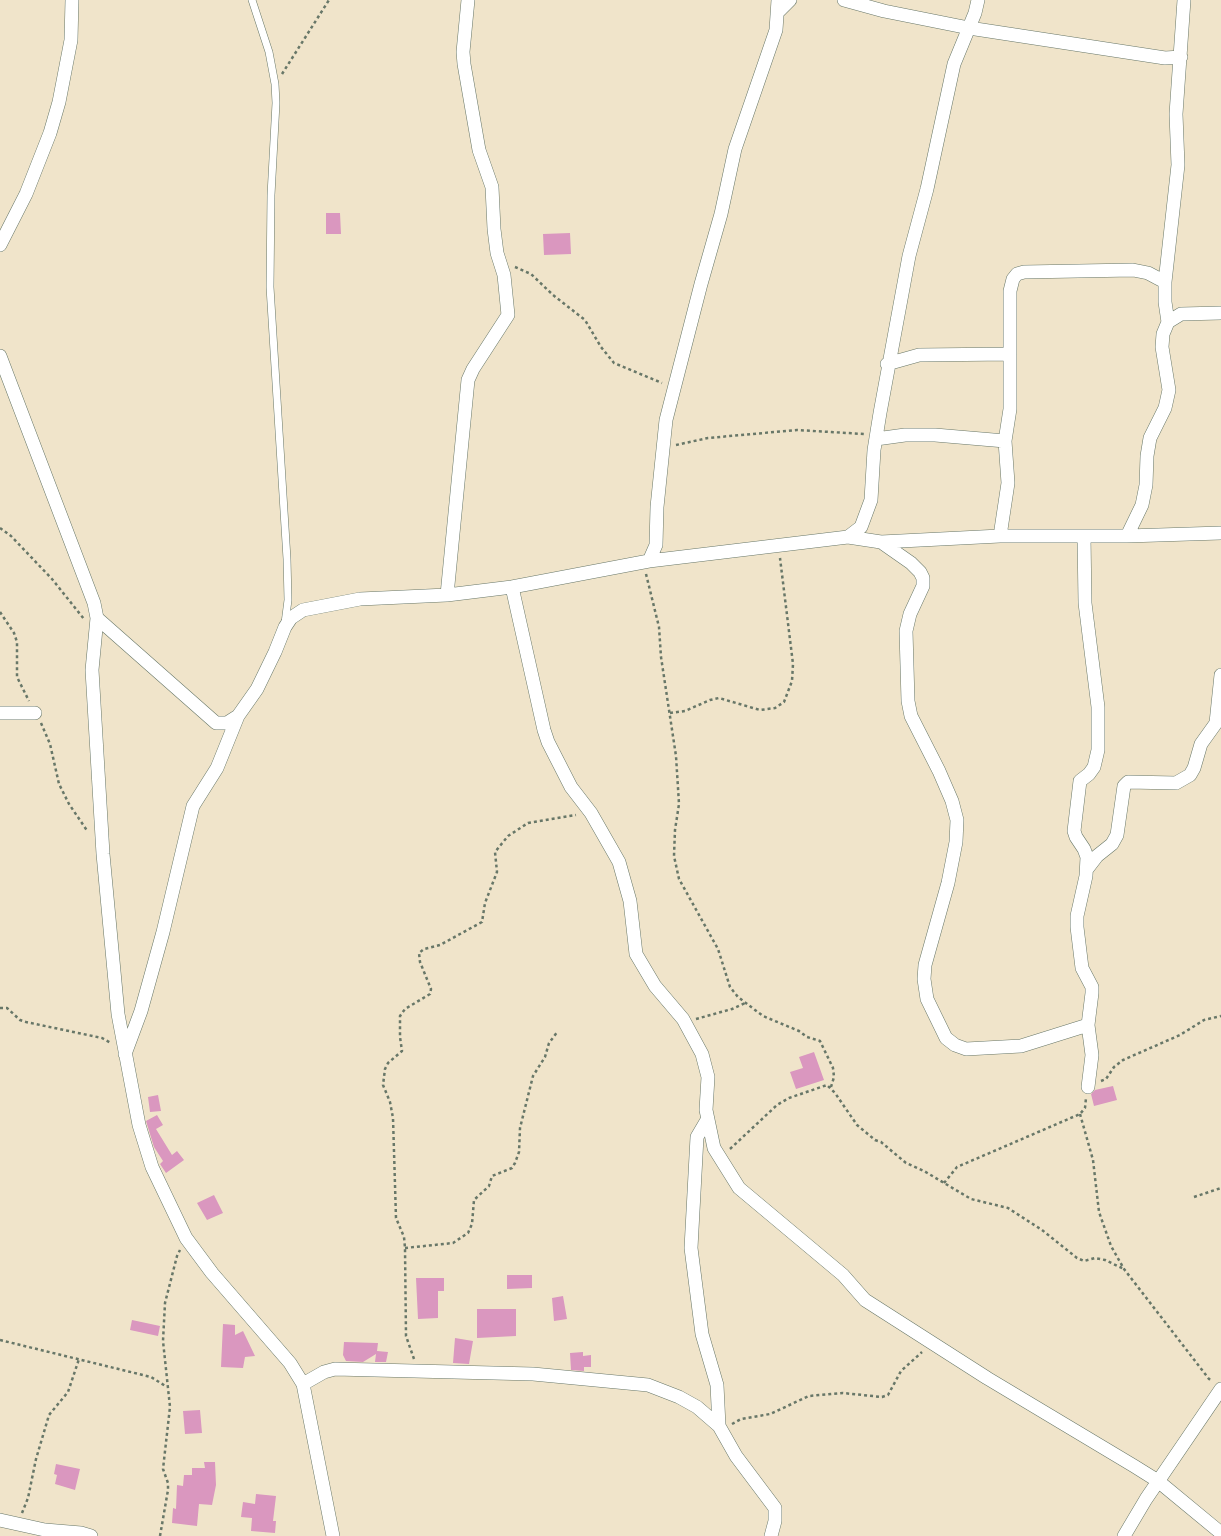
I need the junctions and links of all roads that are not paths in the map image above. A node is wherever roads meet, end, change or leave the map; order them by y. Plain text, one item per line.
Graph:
1 (72, 0) edge
2 (252, 0) edge
3 (468, 0) edge
4 (790, 0) edge
5 (844, 0) edge
6 (978, 0) edge
7 (1184, 0) edge
8 (778, 6) edge
9 (969, 28) junction
10 (1181, 57) junction
11 (0, 245) edge
12 (1165, 282) junction
13 (1221, 313) edge
14 (1168, 322) junction
15 (1010, 354) junction
16 (0, 356) edge
17 (888, 364) junction
18 (876, 437) junction
19 (1005, 441) junction
20 (1221, 533) edge
21 (1000, 536) junction
22 (1084, 536) junction
23 (1127, 536) junction
24 (848, 537) junction
25 (881, 542) junction
26 (649, 561) junction
27 (512, 587) junction
28 (447, 595) junction
29 (97, 618) junction
30 (285, 627) junction
31 (1221, 675) edge
32 (0, 713) edge
33 (35, 713) road end
34 (238, 716) junction
35 (1087, 869) junction
36 (1088, 1025) junction
37 (125, 1054) junction
38 (1088, 1087) dead end
39 (707, 1120) junction
40 (303, 1384) junction
41 (1219, 1385) edge
42 (721, 1430) junction
43 (1158, 1481) junction
44 (0, 1520) edge
45 (1221, 1533) edge
46 (91, 1536) edge
47 (333, 1536) edge
48 (771, 1536) edge
49 (1124, 1536) edge

1 - 11 street
2 - 30 lane
3 - 28 street
4 - 8 street
5 - 9 street
6 - 9 street
7 - 10 street
8 - 26 street
9 - 10 street
9 - 17 street
10 - 12 street
12 - 14 street
12 - 15 street
13 - 14 street
14 - 23 street
15 - 17 street
15 - 19 street
16 - 29 street
17 - 18 street
18 - 19 street
18 - 24 street
19 - 21 street
20 - 23 street
21 - 22 street
21 - 25 street
22 - 23 street
22 - 35 street
24 - 25 street
24 - 26 street
25 - 36 street
26 - 27 street
27 - 28 street
27 - 39 street
28 - 30 street
29 - 34 street
29 - 37 street
30 - 34 street
31 - 35 street
32 - 33 street
34 - 37 street
35 - 36 street
36 - 38 street
37 - 40 street
39 - 42 street
39 - 43 street
40 - 42 street
40 - 47 street
41 - 43 street
42 - 48 street
43 - 45 street
43 - 49 street
44 - 46 street

